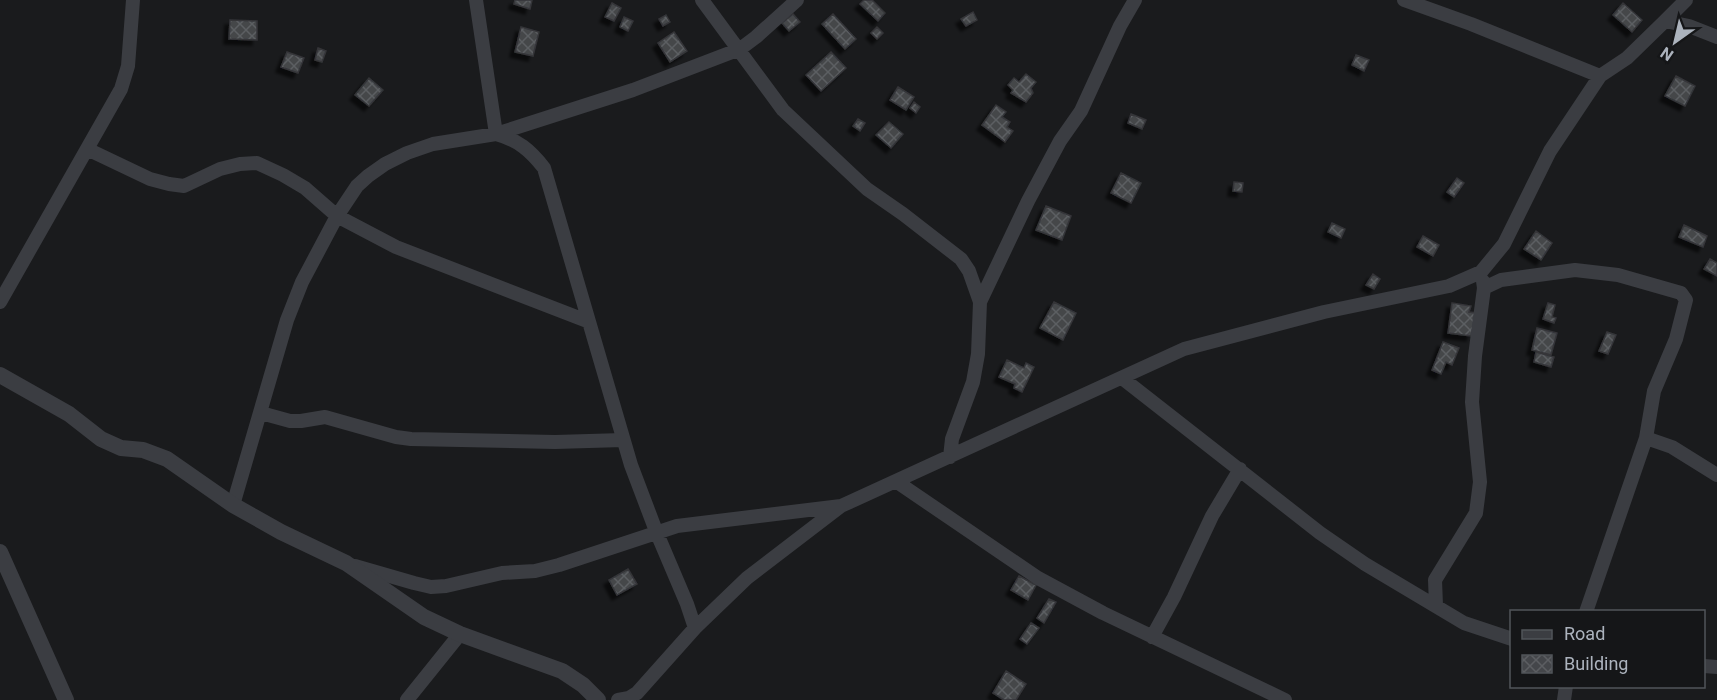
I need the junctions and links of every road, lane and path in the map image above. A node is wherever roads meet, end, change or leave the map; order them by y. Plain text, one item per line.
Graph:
1 (133, 0) edge
2 (702, 0) edge
3 (797, 0) edge
4 (1135, 0) edge
5 (1404, 0) edge
6 (1686, 0) edge
7 (473, 1) edge
8 (1665, 21) junction
9 (1717, 37) edge
10 (740, 49) junction
11 (1600, 76) junction
12 (496, 134) junction
13 (87, 149) junction
14 (337, 216) junction
15 (1481, 272) junction
16 (970, 273) junction
17 (993, 274) junction
18 (1484, 288) junction
19 (0, 302) edge
20 (980, 302) junction
21 (587, 321) junction
22 (0, 375) edge
23 (1122, 378) junction
24 (261, 413) junction
25 (1646, 438) junction
26 (623, 440) junction
27 (950, 458) junction
28 (1240, 469) junction
29 (1717, 475) edge
30 (897, 482) junction
31 (233, 506) junction
32 (841, 506) junction
33 (656, 531) junction
34 (0, 552) edge
35 (346, 563) junction
36 (1435, 580) junction
37 (1408, 589) junction
38 (1436, 605) junction
39 (1587, 610) edge
40 (695, 628) junction
41 (460, 634) junction
42 (1152, 637) junction
43 (1510, 638) edge
44 (630, 698) edge
45 (1276, 698) edge
46 (66, 700) edge
47 (407, 700) edge
48 (598, 700) edge

1 - 13 street
2 - 10 street
3 - 10 street
4 - 17 street
5 - 11 street
6 - 8 street
7 - 12 street
8 - 9 street
8 - 11 street
10 - 12 street
10 - 16 street
11 - 15 street
12 - 14 street
12 - 21 street
13 - 14 street
13 - 19 street
14 - 21 street
14 - 24 street
15 - 18 street
15 - 23 street
16 - 17 street
16 - 20 street
17 - 20 street
18 - 25 street
18 - 36 street
20 - 27 street
21 - 26 street
22 - 31 street
23 - 27 street
23 - 28 street
24 - 26 street
24 - 31 street
25 - 29 street
25 - 39 street
26 - 33 street
27 - 30 street
28 - 37 street
28 - 42 street
30 - 32 street
30 - 42 street
31 - 35 street
32 - 33 street
32 - 40 street
33 - 35 street
33 - 40 street
34 - 46 street
35 - 41 street
36 - 37 street
36 - 38 street
37 - 38 street
38 - 43 street
40 - 44 street
41 - 47 street
41 - 48 street
42 - 45 street

